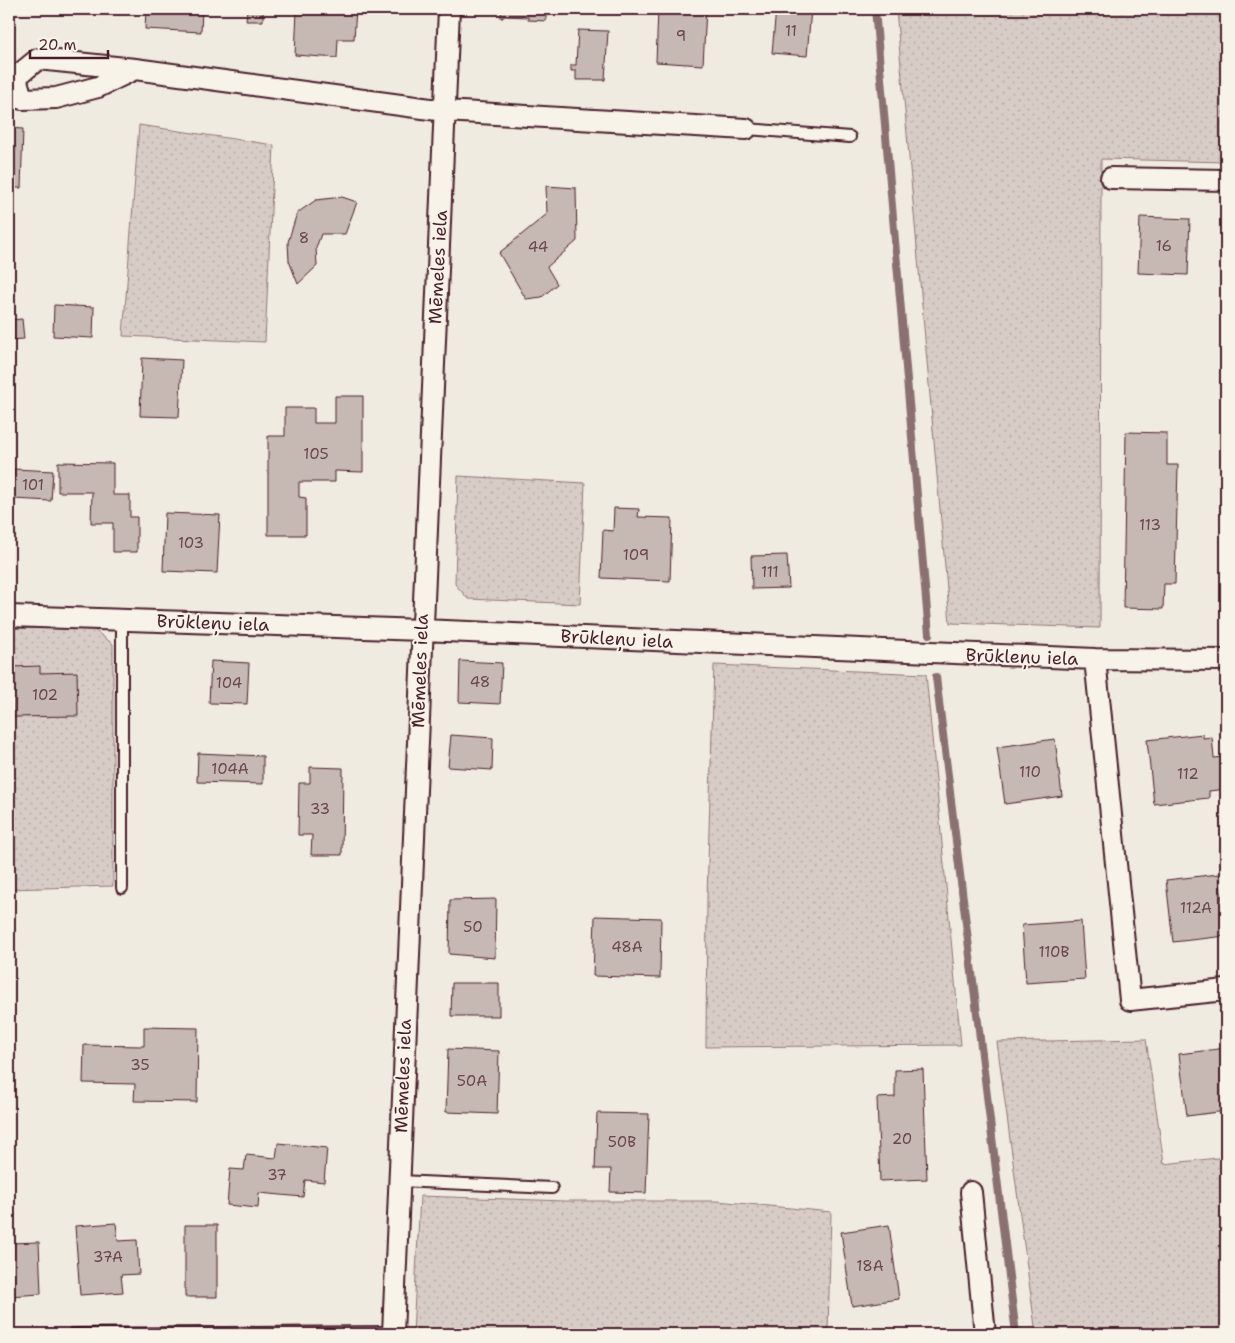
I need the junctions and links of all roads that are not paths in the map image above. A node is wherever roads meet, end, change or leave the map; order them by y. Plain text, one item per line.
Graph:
1 (449, 9) edge
2 (135, 69) junction
3 (445, 111) junction
4 (746, 129) joint
5 (850, 137) dead end
6 (1111, 178) dead end
7 (1226, 180) edge
8 (9, 616) edge
9 (122, 620) junction
10 (422, 630) junction
11 (1095, 659) junction
12 (1226, 660) edge
13 (122, 888) dead end
14 (1226, 990) edge
15 (398, 1181) junction
16 (552, 1188) dead end
17 (971, 1192) dead end
18 (393, 1333) edge
19 (73, 1334) edge
20 (984, 1334) edge

1 - 3 street, Mēmeles iela
2 - 2 street
2 - 3 street
3 - 4 street
3 - 10 street, Mēmeles iela
4 - 5 lane
6 - 7 street
8 - 9 street, Brūkleņu iela
9 - 10 street, Brūkleņu iela
9 - 13 lane
10 - 11 street, Brūkleņu iela
10 - 15 street, Mēmeles iela
11 - 12 street, Brūkleņu iela
11 - 14 street
15 - 16 lane
15 - 18 street, Mēmeles iela
17 - 20 street
18 - 19 lane

